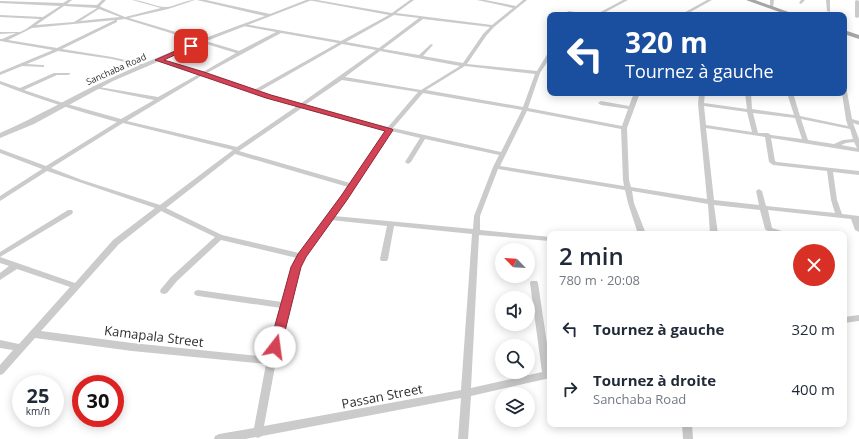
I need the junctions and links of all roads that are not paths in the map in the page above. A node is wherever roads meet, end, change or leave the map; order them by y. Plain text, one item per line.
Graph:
1 (7, 0) edge
2 (52, 0) edge
3 (70, 0) edge
4 (104, 0) edge
5 (134, 0) edge
6 (193, 0) edge
7 (199, 0) edge
8 (310, 0) edge
9 (412, 0) edge
10 (478, 0) edge
11 (525, 0) edge
12 (626, 0) edge
13 (710, 0) edge
14 (749, 0) edge
15 (772, 0) edge
16 (828, 0) edge
17 (852, 0) edge
18 (616, 1) dead end
19 (858, 1) edge
20 (1, 3) edge
21 (621, 3) junction
22 (45, 4) junction
23 (64, 5) junction
24 (98, 7) junction
25 (516, 7) junction
26 (167, 8) junction
27 (772, 8) junction
28 (829, 11) dead end
29 (603, 12) edge
30 (688, 12) edge
31 (781, 12) edge
32 (393, 14) junction
33 (0, 16) edge
34 (269, 16) junction
35 (423, 17) junction
36 (857, 17) dead end
37 (45, 18) junction
38 (124, 18) junction
39 (75, 23) junction
40 (244, 25) junction
41 (493, 26) junction
42 (31, 27) junction
43 (22, 32) junction
44 (281, 32) junction
45 (0, 33) edge
46 (847, 33) edge
47 (859, 37) edge
48 (2, 40) edge
49 (9, 42) junction
50 (202, 42) junction
51 (343, 42) junction
52 (0, 45) edge
53 (431, 45) dead end
54 (58, 49) junction
55 (379, 49) junction
56 (240, 53) junction
57 (420, 57) junction
58 (547, 59) edge
59 (158, 60) junction
60 (21, 65) junction
61 (464, 65) junction
62 (42, 66) dead end
63 (145, 66) junction
64 (202, 73) junction
65 (538, 73) junction
66 (0, 74) edge
67 (68, 74) dead end
68 (341, 78) junction
69 (0, 82) edge
70 (95, 87) junction
71 (20, 90) junction
72 (422, 91) junction
73 (254, 92) junction
74 (635, 96) edge
75 (702, 96) edge
76 (748, 96) edge
77 (791, 96) edge
78 (845, 96) edge
79 (159, 99) junction
80 (601, 103) dead end
81 (701, 104) junction
82 (63, 105) junction
83 (300, 106) junction
84 (631, 108) junction
85 (525, 109) junction
86 (750, 112) junction
87 (797, 117) junction
88 (122, 120) junction
89 (849, 120) junction
90 (859, 123) edge
91 (703, 126) junction
92 (624, 128) junction
93 (852, 128) junction
94 (389, 130) junction
95 (755, 133) junction
96 (768, 135) junction
97 (0, 136) edge
98 (423, 137) junction
99 (856, 140) junction
100 (805, 141) junction
101 (835, 146) junction
102 (859, 149) edge
103 (0, 151) edge
104 (236, 151) junction
105 (502, 154) junction
106 (408, 162) dead end
107 (496, 167) junction
108 (46, 168) junction
109 (830, 170) junction
110 (859, 173) edge
111 (352, 186) junction
112 (627, 187) junction
113 (759, 191) dead end
114 (0, 199) edge
115 (710, 202) junction
116 (161, 208) junction
117 (764, 208) junction
118 (70, 212) dead end
119 (839, 216) junction
120 (329, 218) junction
121 (856, 218) edge
122 (391, 225) junction
123 (859, 230) edge
124 (641, 231) edge
125 (714, 231) edge
126 (774, 231) edge
127 (476, 232) junction
128 (220, 237) junction
129 (547, 239) edge
130 (0, 256) edge
131 (301, 256) junction
132 (384, 259) dead end
133 (0, 260) edge
134 (15, 266) junction
135 (0, 277) edge
136 (534, 283) dead end
137 (75, 286) junction
138 (164, 291) dead end
139 (198, 293) dead end
140 (286, 306) junction
141 (859, 318) edge
142 (847, 320) edge
143 (34, 334) junction
144 (0, 344) edge
145 (21, 348) junction
146 (547, 368) edge
147 (0, 371) edge
148 (547, 375) edge
149 (467, 393) junction
150 (261, 418) junction
151 (687, 427) edge
152 (257, 436) edge
153 (219, 439) edge
154 (463, 439) edge
155 (688, 439) edge

1 - 20 street
2 - 22 street
3 - 23 street
4 - 24 street
5 - 26 street
6 - 26 street
7 - 34 street
8 - 32 street
8 - 34 street, Sanchaba Road
9 - 32 street
10 - 25 street
11 - 25 street
12 - 21 street
13 - 30 street
14 - 27 main road
15 - 27 street
16 - 28 street
17 - 19 street
18 - 21 street
19 - 36 street
20 - 22 street
21 - 29 street
22 - 23 street
23 - 24 street
23 - 37 street
24 - 38 street
24 - 39 street
25 - 41 street
26 - 38 street
27 - 31 main road
32 - 35 street
32 - 51 street
33 - 37 street
34 - 40 street, Sanchaba Road
35 - 41 street
35 - 55 street
37 - 42 street
38 - 39 street
38 - 50 street
38 - 54 street
39 - 42 street
40 - 44 street
40 - 50 street, Sanchaba Road
41 - 61 street
42 - 43 street
43 - 45 street
43 - 48 street
44 - 51 street
44 - 56 street
46 - 47 main road
48 - 49 street
49 - 52 street
49 - 54 street
50 - 56 street
50 - 59 street, Sanchaba Road
51 - 55 street
51 - 73 street
53 - 57 street
54 - 60 street
54 - 63 street
55 - 57 street
55 - 68 street
56 - 64 street
57 - 61 street
58 - 65 street
59 - 63 street, Sanchaba Road
59 - 64 street
60 - 62 street
60 - 66 street
61 - 65 street
61 - 72 street
63 - 70 street, Sanchaba Road
64 - 73 street
64 - 79 street
65 - 85 street
67 - 71 street
68 - 72 street
68 - 83 street
69 - 71 street
70 - 79 street
70 - 82 street, Sanchaba Road
71 - 82 street
72 - 85 street
72 - 94 street
73 - 83 street
74 - 84 street
75 - 81 street
76 - 86 street
77 - 87 street
78 - 89 street
79 - 88 street
80 - 84 street
81 - 86 street
81 - 91 street
82 - 88 street
82 - 97 street, Sanchaba Road
83 - 94 street
83 - 104 street
84 - 92 street
85 - 92 street
85 - 105 street
86 - 87 street
86 - 95 street
87 - 93 street
87 - 100 street
88 - 104 street
88 - 108 street
89 - 90 street
89 - 93 street
91 - 95 street
91 - 115 street
92 - 112 street
93 - 99 street
94 - 98 street
94 - 111 street
95 - 96 street
96 - 100 street
96 - 109 street
98 - 105 street
98 - 106 street
99 - 101 street
99 - 102 street
100 - 101 street
101 - 102 street
103 - 108 street
104 - 111 street
104 - 116 street
105 - 107 street
107 - 112 street
107 - 127 street
108 - 114 street
108 - 116 street
109 - 110 street
109 - 119 street
111 - 120 street
112 - 115 street
112 - 124 street
113 - 117 street
115 - 117 street
115 - 125 street
116 - 128 street
116 - 137 street
117 - 119 street
117 - 126 street
118 - 130 street
119 - 121 street
120 - 122 street
120 - 131 street
121 - 123 street
122 - 127 street
122 - 132 street
127 - 129 street
127 - 149 street
128 - 131 street
128 - 138 street
131 - 140 street
133 - 134 street
134 - 135 street
134 - 137 street
136 - 146 street
137 - 143 street
139 - 140 street
140 - 150 street
141 - 142 street
143 - 145 street
143 - 150 street, Kamapala Street
144 - 145 street
145 - 147 street
148 - 149 street, Passan Street
149 - 152 street, Passan Street
149 - 154 street
150 - 152 street
151 - 155 street
152 - 153 street, Passan Street

